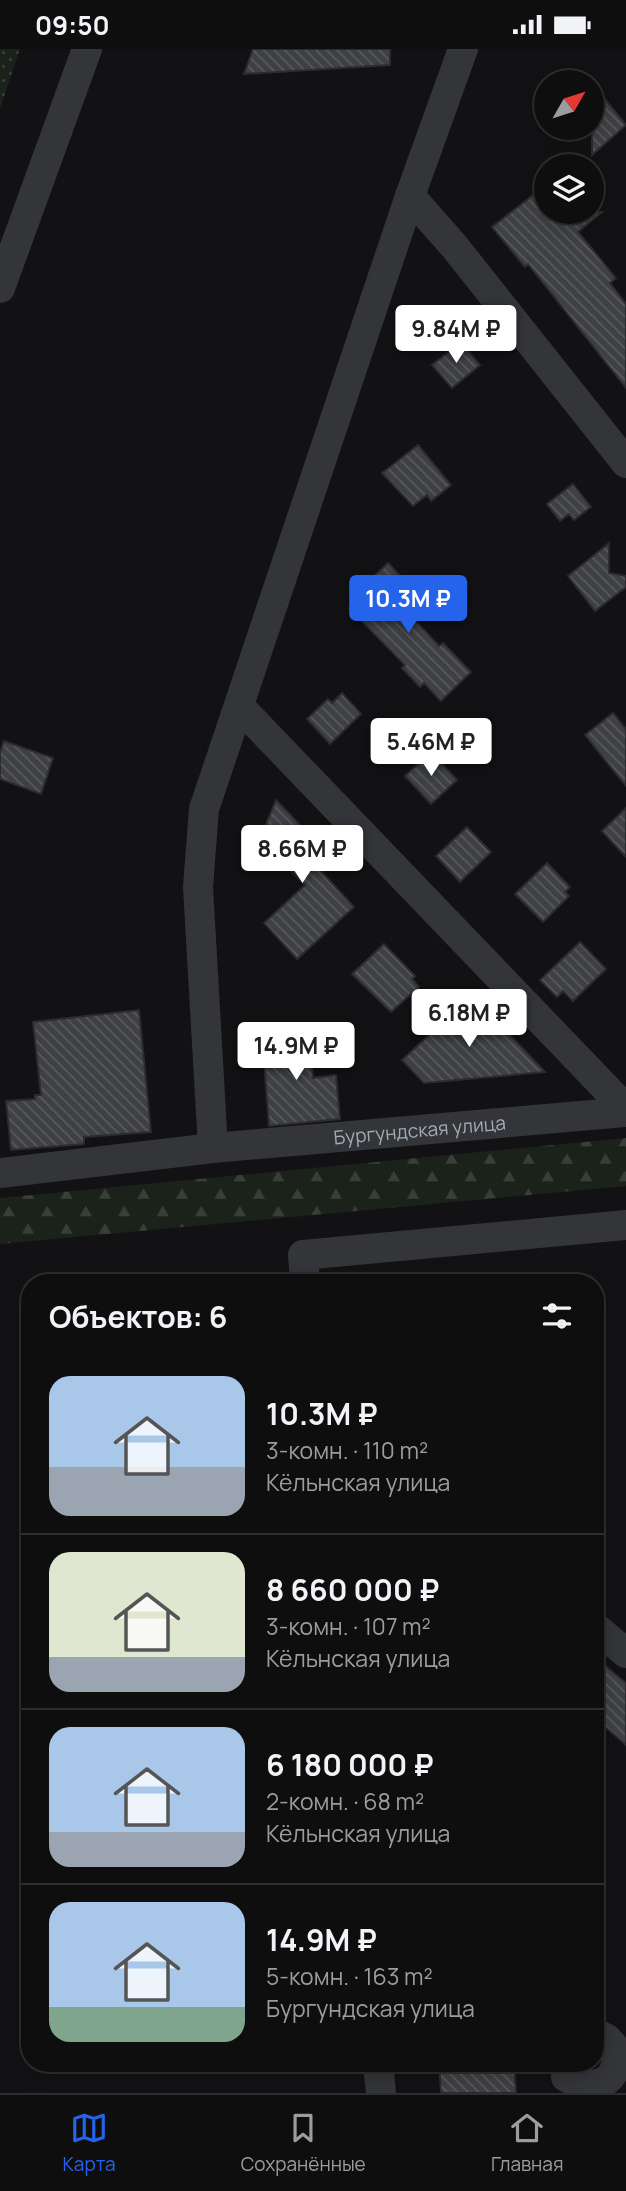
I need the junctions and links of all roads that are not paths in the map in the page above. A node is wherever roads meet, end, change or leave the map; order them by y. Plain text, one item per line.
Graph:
1 (88, 49) edge
2 (463, 49) edge
3 (410, 195) junction
4 (0, 288) edge
5 (626, 463) edge
6 (240, 707) junction
7 (626, 1110) edge
8 (213, 1148) junction
9 (0, 1173) edge
10 (626, 1225) edge
11 (304, 1269) edge
12 (604, 1635) edge
13 (626, 1653) edge
14 (612, 2043) edge
15 (379, 2072) edge
16 (564, 2073) edge
17 (381, 2093) edge

1 - 4 street
2 - 3 street
3 - 5 street
3 - 6 street
6 - 7 street
6 - 8 street
7 - 8 street, Бургундская улица
8 - 9 street, Бургундская улица
10 - 11 street
12 - 13 street
14 - 16 street
15 - 17 street

